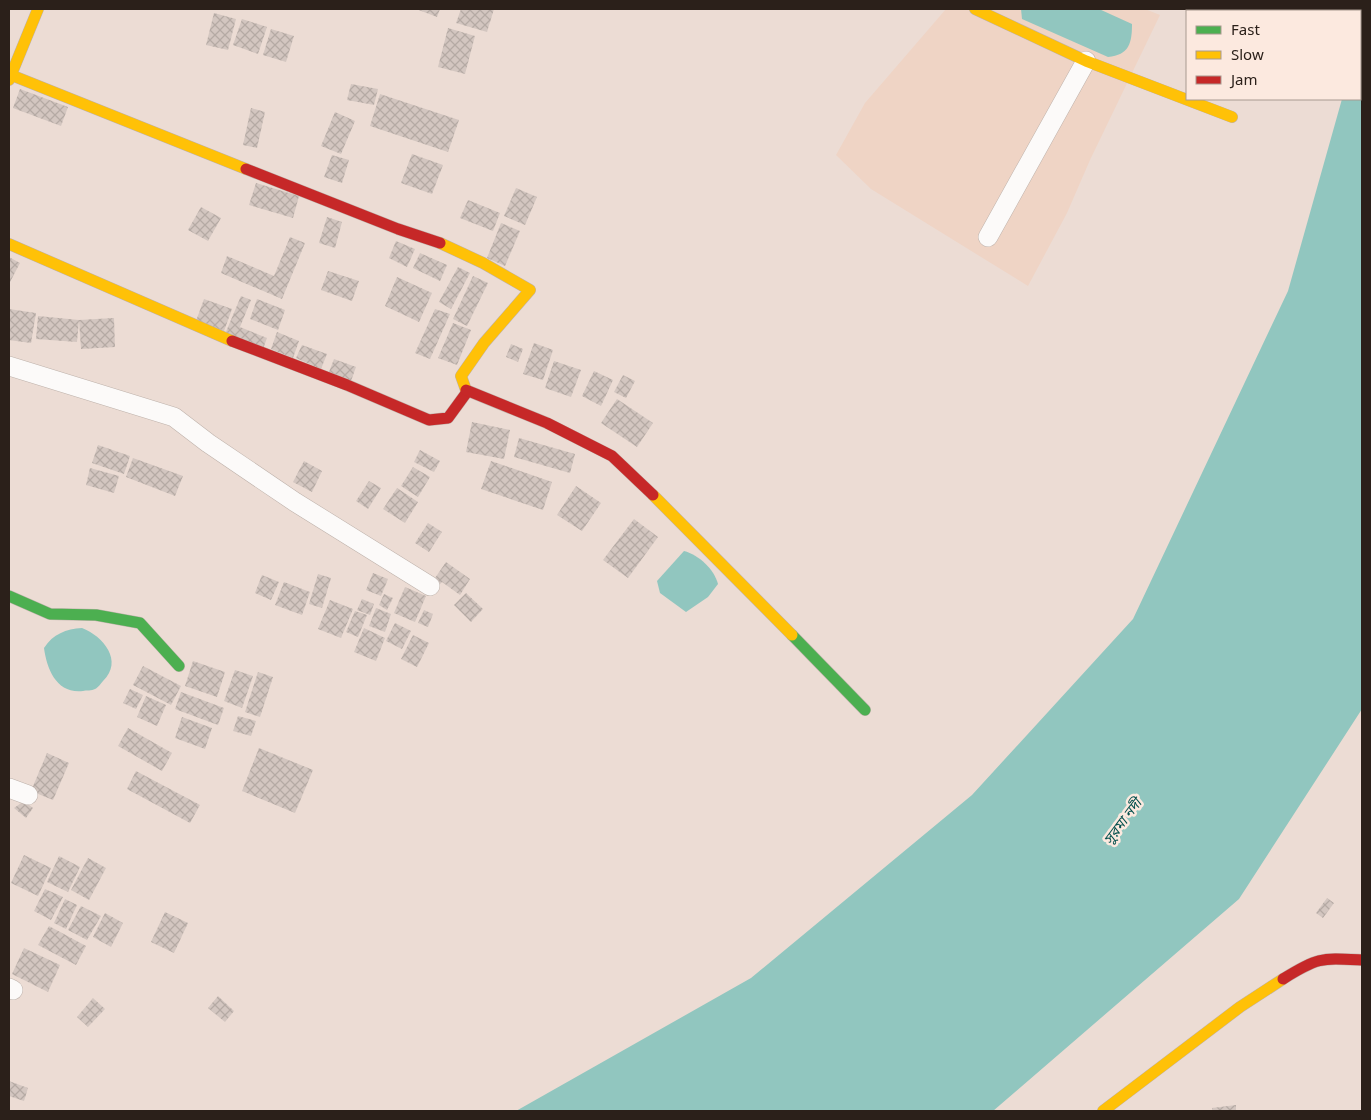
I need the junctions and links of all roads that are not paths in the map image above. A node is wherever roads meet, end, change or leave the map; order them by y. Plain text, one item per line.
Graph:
1 (38, 9) edge
2 (975, 9) edge
3 (1086, 61) junction
4 (10, 78) edge
5 (1186, 99) edge
6 (1188, 100) edge
7 (1232, 117) dead end
8 (988, 237) dead end
9 (9, 244) edge
10 (9, 366) edge
11 (467, 392) junction
12 (430, 586) dead end
13 (9, 596) edge
14 (179, 666) dead end
15 (865, 710) dead end
16 (9, 788) edge
17 (28, 795) dead end
18 (1362, 960) edge
19 (1103, 1111) edge

1 - 4 street
2 - 3 street
3 - 5 street
3 - 8 street
4 - 11 street
6 - 7 street
9 - 11 street
10 - 12 street
11 - 15 street
13 - 14 street
16 - 17 street
18 - 19 street

